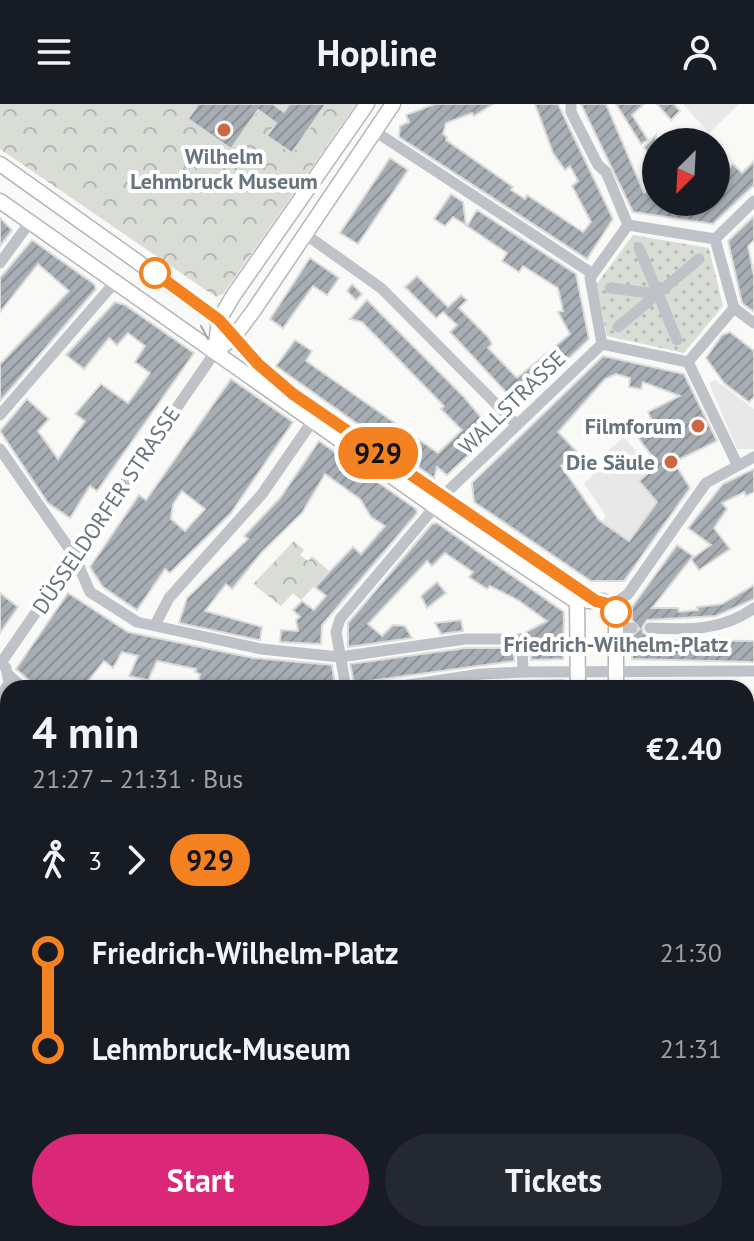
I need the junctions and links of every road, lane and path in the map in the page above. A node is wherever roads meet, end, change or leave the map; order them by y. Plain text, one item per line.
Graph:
1 (367, 104) edge
2 (393, 104) edge
3 (571, 104) edge
4 (376, 132) junction
5 (0, 164) edge
6 (0, 201) edge
7 (754, 201) edge
8 (30, 222) junction
9 (628, 225) junction
10 (305, 234) junction
11 (715, 239) junction
12 (639, 248) dead end
13 (699, 259) dead end
14 (0, 263) edge
15 (591, 276) junction
16 (116, 281) junction
17 (610, 288) dead end
18 (658, 294) junction
19 (734, 308) junction
20 (219, 320) junction
21 (754, 323) edge
22 (618, 327) dead end
23 (234, 337) junction
24 (677, 340) dead end
25 (602, 344) junction
26 (213, 355) junction
27 (688, 362) junction
28 (0, 415) edge
29 (316, 416) junction
30 (517, 425) junction
31 (0, 449) edge
32 (754, 457) edge
33 (737, 464) junction
34 (439, 502) junction
35 (75, 557) junction
36 (596, 601) junction
37 (612, 605) junction
38 (579, 606) junction
39 (754, 608) edge
40 (157, 620) junction
41 (616, 628) junction
42 (632, 628) dead end
43 (650, 628) dead end
44 (340, 657) junction
45 (1, 662) edge
46 (578, 671) junction
47 (616, 671) junction
48 (754, 671) edge
49 (523, 672) junction
50 (9, 675) junction
51 (8, 680) edge
52 (14, 680) edge
53 (344, 680) edge
54 (442, 680) edge
55 (578, 680) edge
56 (616, 680) edge

1 - 20 main road, DÜSSELDORFER STRASSE
2 - 4 main road, DÜSSELDORFER STRASSE
3 - 9 street
4 - 10 main road, DÜSSELDORFER STRASSE
4 - 15 street
5 - 20 main road
6 - 8 main road
7 - 11 street
8 - 14 street
8 - 16 main road
9 - 11 street
9 - 15 street
10 - 23 main road, DÜSSELDORFER STRASSE
10 - 30 street
11 - 19 street
12 - 18 street
13 - 18 street
15 - 25 street
16 - 26 main road
16 - 28 street
17 - 18 street
18 - 22 street
18 - 24 street
19 - 21 street
19 - 27 street
20 - 23 main road
20 - 26 main road, DÜSSELDORFER STRASSE
23 - 26 main road, DÜSSELDORFER STRASSE
23 - 29 main road
25 - 27 street
25 - 30 street, WALLSTRASSE
26 - 29 main road
26 - 35 street, DÜSSELDORFER STRASSE
27 - 33 street
29 - 34 main road
29 - 40 street
30 - 34 street, WALLSTRASSE
31 - 35 street
32 - 33 street
33 - 37 street
34 - 36 main road
34 - 38 main road
34 - 44 street, WALLSTRASSE
35 - 40 street
35 - 45 street, DÜSSELDORFER STRASSE
36 - 37 main road
36 - 38 main road
37 - 41 main road
38 - 46 main road
39 - 43 street
40 - 44 street
41 - 42 street
41 - 47 main road
44 - 49 street
44 - 53 street, WALLSTRASSE
45 - 50 street
46 - 47 street
46 - 49 street
46 - 55 main road
47 - 48 street
47 - 56 main road
49 - 54 street
50 - 51 street
50 - 52 street

